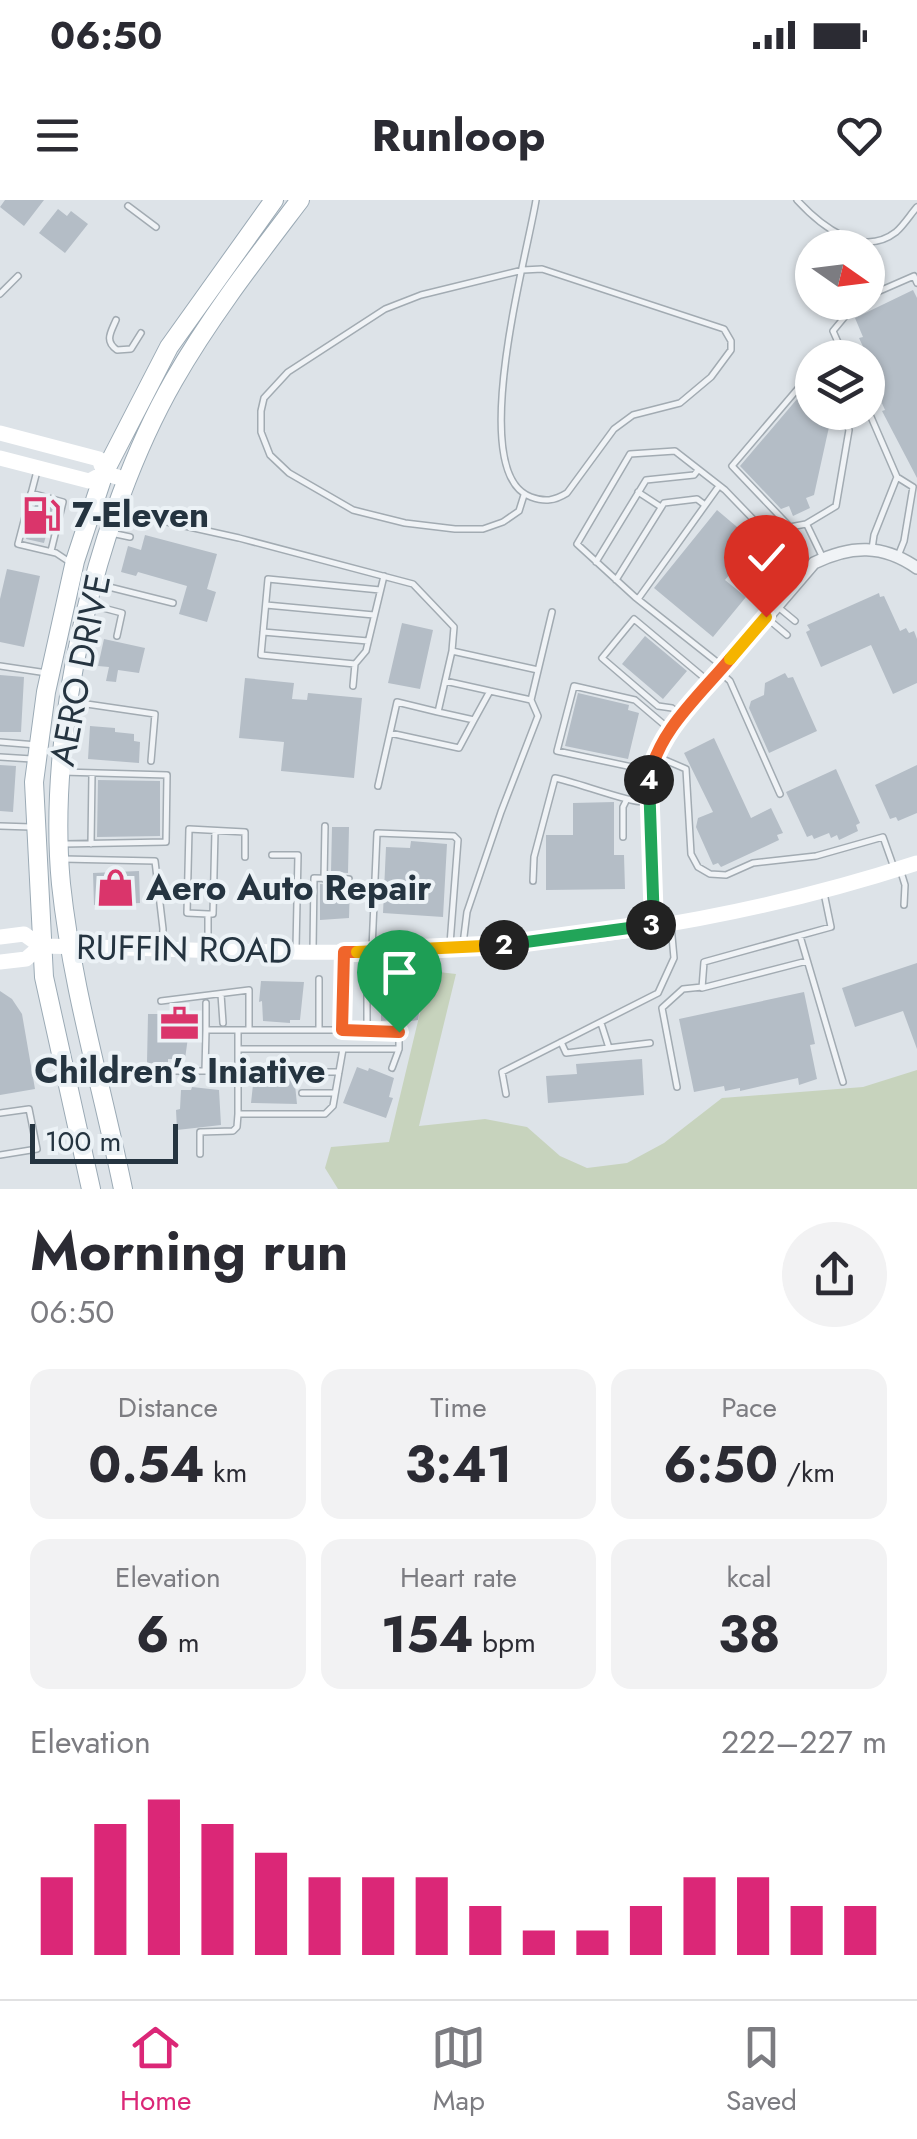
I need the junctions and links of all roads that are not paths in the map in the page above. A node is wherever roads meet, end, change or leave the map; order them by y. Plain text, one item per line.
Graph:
1 (274, 200) edge
2 (289, 200) edge
3 (300, 200) edge
4 (536, 200) edge
5 (797, 200) edge
6 (128, 206) dead end
7 (917, 207) edge
8 (156, 228) dead end
9 (523, 270) junction
10 (18, 276) dead end
11 (917, 283) edge
12 (238, 286) junction
13 (885, 289) edge
14 (0, 294) edge
15 (116, 320) dead end
16 (141, 333) dead end
17 (795, 392) edge
18 (849, 430) edge
19 (877, 430) edge
20 (0, 433) edge
21 (0, 458) edge
22 (37, 468) junction
23 (698, 470) junction
24 (104, 473) junction
25 (897, 477) junction
26 (127, 480) junction
27 (719, 486) junction
28 (915, 486) edge
29 (638, 492) junction
30 (31, 493) junction
31 (524, 495) junction
32 (705, 505) junction
33 (661, 507) junction
34 (114, 510) junction
35 (806, 524) junction
36 (108, 532) junction
37 (130, 538) dead end
38 (778, 544) junction
39 (872, 549) junction
40 (51, 552) junction
41 (898, 556) junction
42 (823, 558) junction
43 (75, 562) junction
44 (596, 562) junction
45 (917, 568) edge
46 (804, 572) junction
47 (384, 576) junction
48 (753, 576) dead end
49 (616, 580) junction
50 (94, 584) junction
51 (380, 590) junction
52 (638, 599) junction
53 (173, 603) dead end
54 (89, 604) junction
55 (266, 605) junction
56 (776, 605) junction
57 (552, 612) dead end
58 (374, 615) junction
59 (766, 617) junction
60 (795, 620) dead end
61 (263, 632) junction
62 (787, 634) dead end
63 (118, 636) dead end
64 (368, 641) junction
65 (452, 652) junction
66 (355, 664) junction
67 (0, 666) edge
68 (538, 670) junction
69 (721, 670) junction
70 (50, 674) junction
71 (445, 682) junction
72 (710, 683) junction
73 (353, 686) dead end
74 (490, 691) junction
75 (531, 700) junction
76 (70, 701) junction
77 (438, 712) junction
78 (682, 716) junction
79 (474, 720) junction
80 (670, 730) junction
81 (390, 733) junction
82 (0, 742) edge
83 (36, 752) junction
84 (655, 756) junction
85 (0, 758) edge
86 (152, 761) dead end
87 (60, 772) junction
88 (650, 772) junction
89 (92, 774) junction
90 (378, 786) dead end
91 (780, 794) dead end
92 (627, 799) junction
93 (649, 802) junction
94 (0, 826) edge
95 (325, 826) dead end
96 (34, 827) junction
97 (215, 831) junction
98 (623, 837) dead end
99 (91, 844) junction
100 (60, 851) junction
101 (272, 855) dead end
102 (245, 857) dead end
103 (917, 863) edge
104 (898, 870) junction
105 (324, 878) junction
106 (348, 879) dead end
107 (532, 880) dead end
108 (824, 892) junction
109 (904, 905) dead end
110 (208, 914) junction
111 (662, 924) junction
112 (800, 936) junction
113 (0, 937) edge
114 (41, 946) junction
115 (70, 946) junction
116 (457, 948) junction
117 (162, 949) junction
118 (208, 950) junction
119 (305, 952) junction
120 (344, 952) junction
121 (372, 952) junction
122 (807, 961) junction
123 (0, 962) edge
124 (319, 979) dead end
125 (367, 980) dead end
126 (702, 987) junction
127 (222, 994) junction
128 (161, 1001) dead end
129 (206, 1002) dead end
130 (223, 1023) dead end
131 (601, 1023) junction
132 (206, 1030) junction
133 (238, 1030) junction
134 (249, 1030) junction
135 (319, 1030) junction
136 (342, 1030) junction
137 (367, 1031) junction
138 (561, 1042) junction
139 (650, 1043) dead end
140 (608, 1048) junction
141 (238, 1049) junction
142 (343, 1049) junction
143 (399, 1049) junction
144 (392, 1068) dead end
145 (160, 1070) dead end
146 (205, 1071) junction
147 (238, 1072) junction
148 (301, 1072) dead end
149 (339, 1072) junction
150 (843, 1082) dead end
151 (677, 1087) dead end
152 (302, 1093) dead end
153 (335, 1093) junction
154 (506, 1094) dead end
155 (0, 1113) edge
156 (238, 1114) junction
157 (200, 1154) dead end
158 (0, 1155) edge
159 (92, 1189) edge
160 (123, 1189) edge

1 - 24 main road, AERO DRIVE
2 - 12 main road
3 - 12 main road, AERO DRIVE
4 - 9 lane
5 - 7 lane
6 - 8 lane
9 - 31 lane
9 - 31 lane
9 - 31 lane
10 - 14 lane
11 - 13 lane
12 - 26 main road, AERO DRIVE
15 - 16 lane
17 - 35 lane
18 - 35 lane
19 - 25 lane
20 - 24 main road
21 - 22 main road
22 - 24 main road
22 - 30 lane
23 - 27 lane
23 - 29 lane
23 - 44 lane
24 - 26 main road
24 - 43 main road, AERO DRIVE
25 - 28 lane
25 - 39 lane
26 - 34 main road, AERO DRIVE
27 - 32 lane
27 - 38 lane
28 - 41 lane
29 - 33 lane
29 - 44 lane
30 - 40 lane
30 - 40 lane
32 - 33 lane
32 - 52 lane
33 - 49 lane
34 - 36 main road, AERO DRIVE
34 - 47 lane
35 - 42 lane
36 - 37 lane
36 - 50 main road, AERO DRIVE
38 - 46 lane
38 - 48 lane
39 - 41 street
39 - 42 street
40 - 43 lane
41 - 45 street
42 - 46 street
43 - 70 main road, AERO DRIVE
44 - 49 lane
46 - 56 street
47 - 51 lane
47 - 65 lane
49 - 52 lane
50 - 53 lane
50 - 54 main road, AERO DRIVE
51 - 55 lane
51 - 58 lane
52 - 69 lane
54 - 63 lane
54 - 76 main road, AERO DRIVE
55 - 58 lane
55 - 61 lane
56 - 59 street
56 - 60 lane
57 - 68 lane
58 - 64 lane
59 - 62 lane
59 - 69 street
61 - 64 lane
61 - 66 lane
64 - 66 lane
65 - 68 lane
65 - 71 lane
66 - 73 lane
67 - 70 lane
68 - 75 lane
69 - 72 street
69 - 91 lane
70 - 83 main road, AERO DRIVE
71 - 74 lane
71 - 77 lane
72 - 78 street
72 - 78 lane
74 - 75 lane
74 - 79 lane
75 - 116 lane
76 - 86 lane
76 - 87 main road, AERO DRIVE
77 - 79 lane
77 - 81 lane
78 - 80 street
79 - 81 lane
80 - 84 street
80 - 88 lane
81 - 90 lane
82 - 83 lane
83 - 85 lane
83 - 96 main road, AERO DRIVE
84 - 88 street
84 - 104 lane
87 - 89 lane
87 - 100 main road, AERO DRIVE
88 - 93 street
89 - 99 lane
89 - 99 lane
92 - 93 lane
92 - 98 lane
92 - 107 lane
93 - 111 street
94 - 96 lane
95 - 105 lane
96 - 114 main road, AERO DRIVE
97 - 102 lane
97 - 110 lane
97 - 110 lane
99 - 100 lane
100 - 115 main road, AERO DRIVE
100 - 117 lane
101 - 119 lane
103 - 104 main road, RUFFIN ROAD
104 - 108 main road, RUFFIN ROAD
104 - 109 lane
105 - 106 lane
105 - 119 lane
108 - 111 main road, RUFFIN ROAD
108 - 112 lane
110 - 118 lane
111 - 116 main road, RUFFIN ROAD
111 - 131 lane
112 - 122 lane
112 - 126 lane
113 - 114 main road
114 - 115 main road, RUFFIN ROAD
114 - 123 main road
114 - 159 main road, AERO DRIVE
115 - 117 main road, RUFFIN ROAD
115 - 160 main road, AERO DRIVE
116 - 121 main road, RUFFIN ROAD
116 - 121 lane
117 - 118 main road, RUFFIN ROAD
118 - 119 main road, RUFFIN ROAD
119 - 120 main road, RUFFIN ROAD
120 - 121 main road, RUFFIN ROAD
120 - 136 lane
122 - 126 lane
122 - 150 lane
124 - 135 lane
125 - 137 lane
126 - 151 lane
127 - 128 lane
127 - 130 lane
127 - 134 lane
129 - 132 lane
131 - 138 lane
131 - 140 lane
132 - 133 lane
132 - 146 lane
133 - 134 lane
133 - 141 lane
134 - 135 lane
135 - 136 lane
136 - 137 lane
137 - 143 lane
138 - 140 lane
138 - 154 lane
139 - 140 lane
141 - 142 lane
141 - 147 lane
142 - 143 lane
142 - 149 lane
143 - 144 lane
145 - 146 lane
146 - 147 lane
147 - 156 lane
148 - 149 lane
149 - 153 lane
152 - 153 lane
153 - 156 lane
155 - 158 lane
156 - 157 lane

